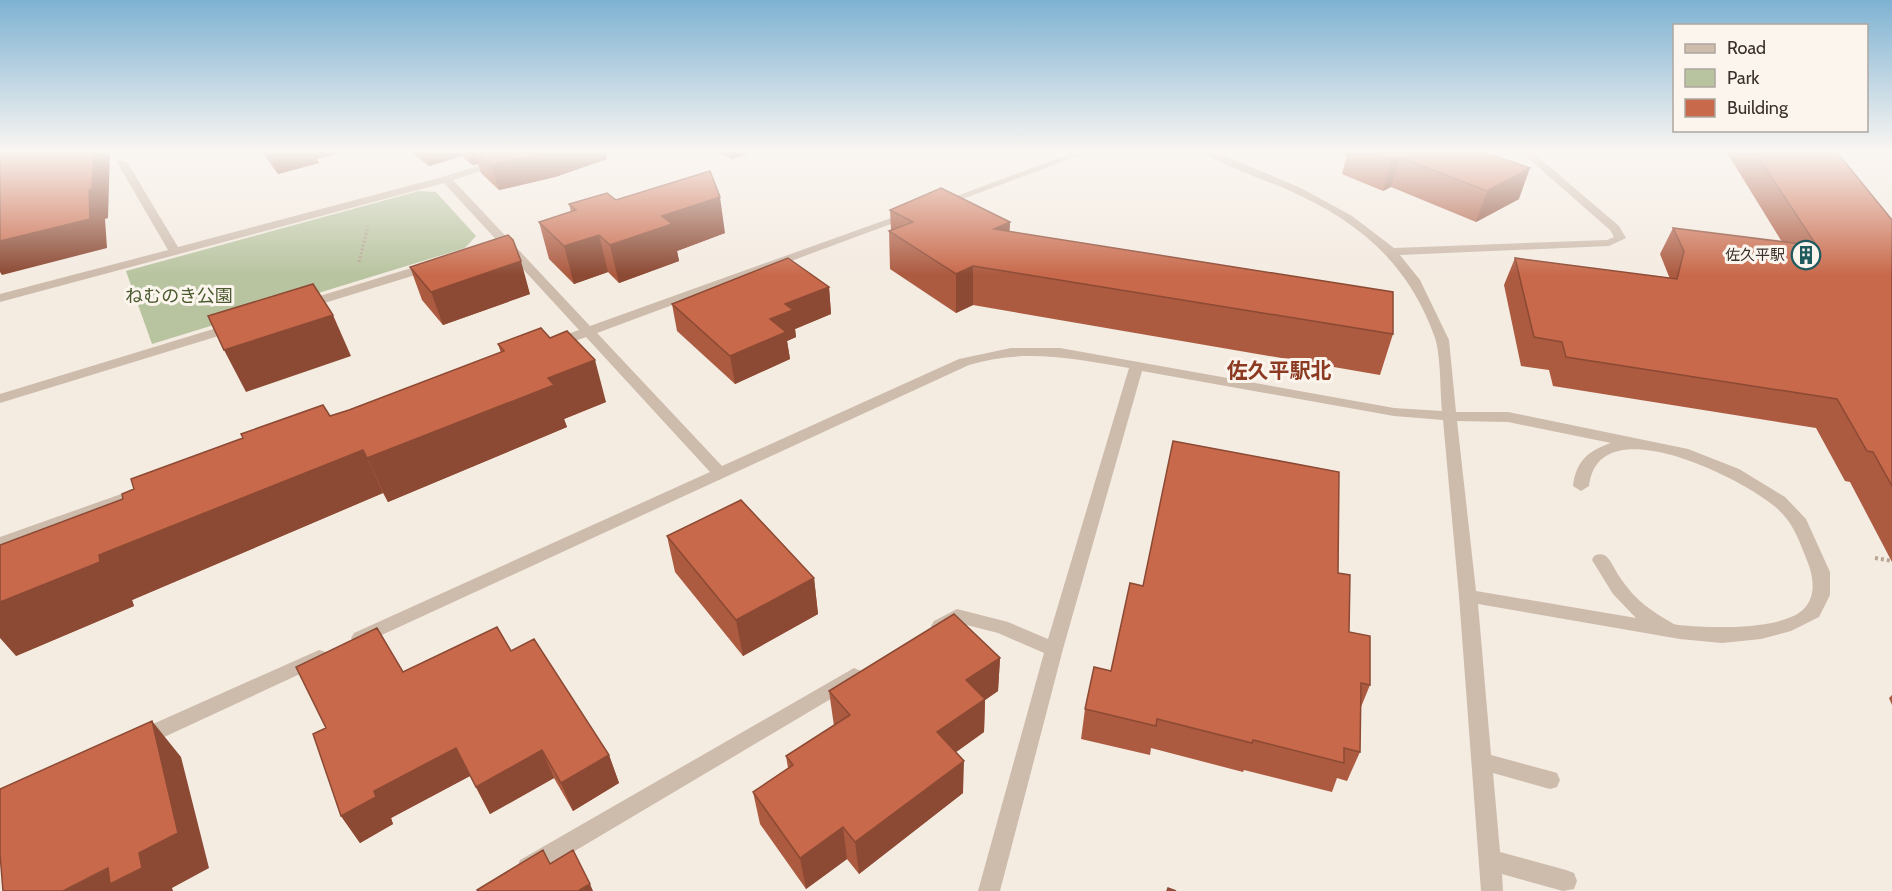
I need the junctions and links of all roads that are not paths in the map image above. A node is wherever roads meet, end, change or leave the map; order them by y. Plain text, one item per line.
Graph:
1 (140, 193) edge
2 (396, 193) edge
3 (457, 193) edge
4 (971, 193) edge
5 (1298, 193) edge
6 (1574, 193) edge
7 (175, 251) junction
8 (1391, 252) junction
9 (448, 261) edge
10 (0, 298) edge
11 (291, 309) edge
12 (246, 323) edge
13 (590, 331) junction
14 (538, 349) edge
15 (1137, 367) junction
16 (0, 399) edge
17 (1450, 416) junction
18 (1631, 443) junction
19 (720, 473) junction
20 (157, 486) edge
21 (1581, 486) dead end
22 (0, 543) edge
23 (1600, 560) dead end
24 (1468, 596) junction
25 (1680, 632) junction
26 (927, 634) edge
27 (1054, 650) junction
28 (876, 664) edge
29 (126, 745) edge
30 (1480, 761) junction
31 (1550, 780) dead end
32 (1489, 860) junction
33 (508, 879) edge
34 (1566, 881) dead end
35 (989, 891) edge
36 (1492, 891) edge

1 - 7 street
2 - 7 street
3 - 13 street
4 - 13 street
5 - 8 street
6 - 8 street
7 - 10 street
8 - 17 street
9 - 11 street
12 - 16 street
13 - 14 street
13 - 19 street
15 - 17 street
15 - 19 street
15 - 27 street
17 - 18 street
17 - 24 street
18 - 21 street
18 - 25 street
19 - 29 street
20 - 22 street
23 - 25 street
24 - 25 street
24 - 30 street
26 - 27 street
27 - 35 street
28 - 33 street
30 - 31 street
30 - 32 street
32 - 34 street
32 - 36 street

